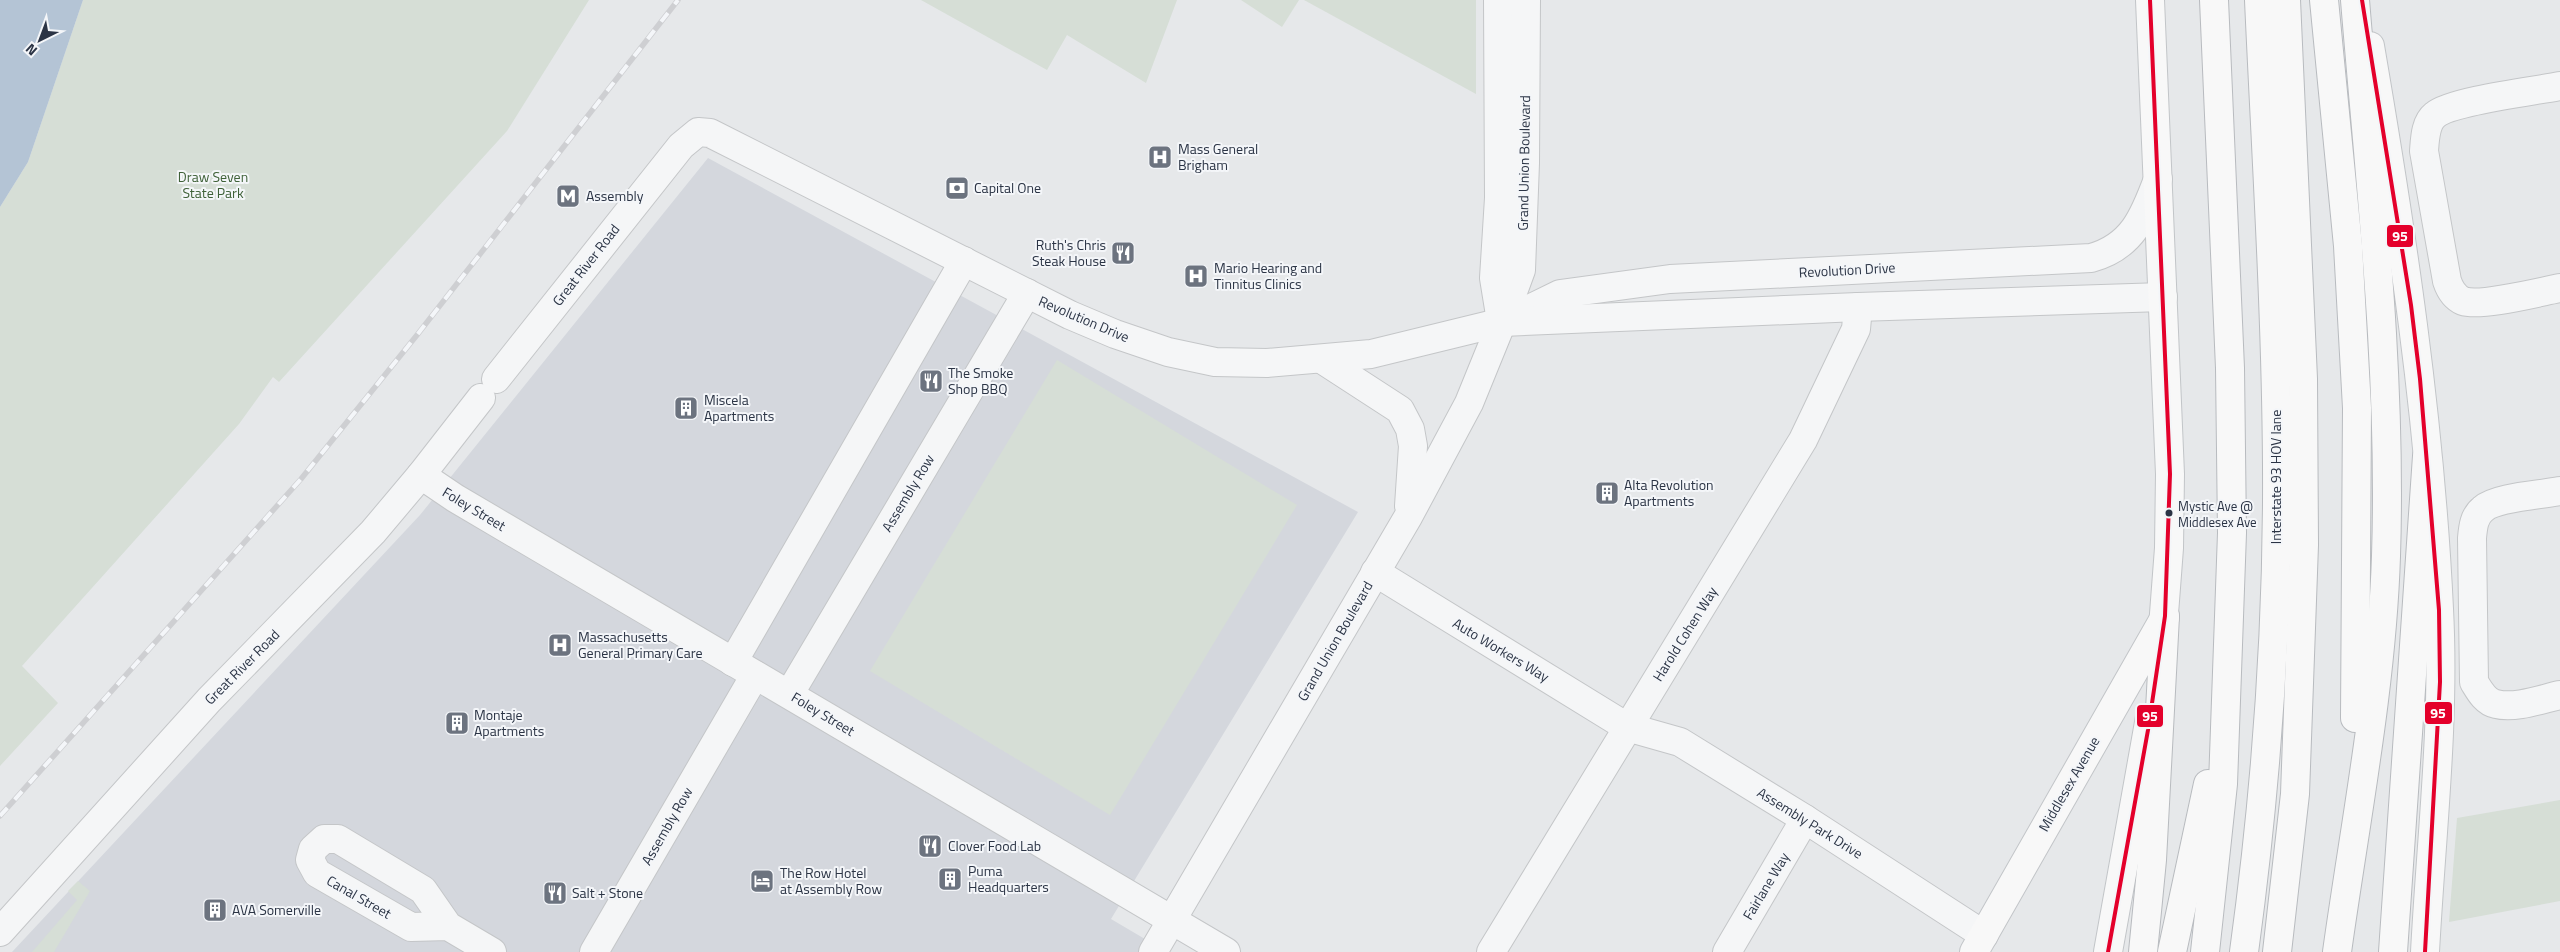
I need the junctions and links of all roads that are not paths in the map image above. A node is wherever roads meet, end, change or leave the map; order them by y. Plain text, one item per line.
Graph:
1 (1498, 0) edge
2 (1526, 0) edge
3 (2150, 0) edge
4 (2214, 0) edge
5 (2259, 0) edge
6 (2286, 0) edge
7 (2324, 0) edge
8 (2355, 0) edge
9 (2362, 0) edge
10 (2560, 86) edge
11 (698, 132) joint
12 (2158, 179) junction
13 (964, 261) junction
14 (2560, 288) edge
15 (1026, 293) junction
16 (2163, 297) junction
17 (1858, 307) junction
18 (1502, 322) junction
19 (1323, 360) junction
20 (2427, 456) junction
21 (421, 475) junction
22 (2560, 491) edge
23 (1408, 517) junction
24 (1375, 572) junction
25 (2165, 616) junction
26 (744, 668) junction
27 (790, 693) junction
28 (2560, 695) edge
29 (1628, 727) junction
30 (1806, 819) junction
31 (2353, 837) junction
32 (2203, 863) junction
33 (1172, 920) junction
34 (448, 926) dead end
35 (0, 932) edge
36 (1979, 943) edge
37 (492, 952) edge
38 (594, 952) edge
39 (1153, 952) edge
40 (1226, 952) edge
41 (1491, 952) edge
42 (1727, 952) edge
43 (2108, 952) edge
44 (2143, 952) edge
45 (2172, 952) edge
46 (2205, 952) edge
47 (2244, 952) edge
48 (2277, 952) edge
49 (2337, 952) edge
50 (2393, 952) edge
51 (2425, 952) edge

1 - 18 street, Grand Union Boulevard
2 - 18 street, Grand Union Boulevard
3 - 12 main road
4 - 32 main road
5 - 47 main road, Interstate 93 HOV lane
6 - 48 main road
7 - 31 main road
8 - 31 main road
9 - 20 main road
10 - 14 street
11 - 13 street, Revolution Drive
11 - 21 street, Great River Road
12 - 16 main road
12 - 18 street, Revolution Drive
13 - 15 street, Revolution Drive
13 - 26 street, Assembly Row
15 - 19 street, Revolution Drive
15 - 27 street, Assembly Row
16 - 17 street, Revolution Drive
16 - 25 main road
17 - 18 street, Revolution Drive
17 - 29 street, Harold Cohen Way
18 - 19 street, Revolution Drive
18 - 23 street, Grand Union Boulevard
19 - 23 street
20 - 50 main road
20 - 51 main road
21 - 26 street, Foley Street
21 - 35 street, Great River Road
22 - 28 street
23 - 24 street, Grand Union Boulevard
24 - 29 street, Auto Workers Way
24 - 33 street, Grand Union Boulevard
25 - 36 main road, Middlesex Avenue
25 - 43 main road
25 - 44 main road
26 - 27 street, Foley Street
26 - 38 street, Assembly Row
27 - 33 street, Foley Street
29 - 30 street, Assembly Park Drive
29 - 41 street, Harold Cohen Way
30 - 36 street, Assembly Park Drive
30 - 42 street, Fairlane Way
31 - 49 main road
32 - 45 main road
32 - 46 main road
33 - 39 street, Grand Union Boulevard
33 - 40 street, Foley Street
34 - 37 street

